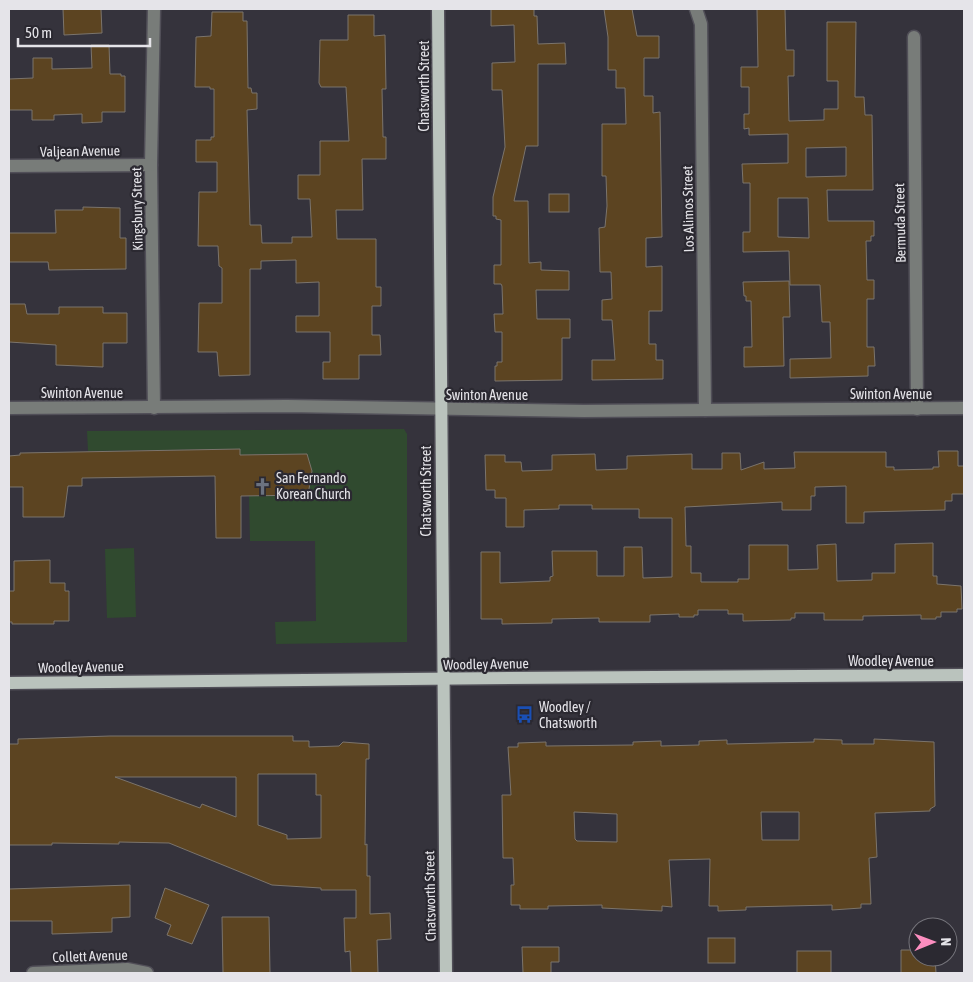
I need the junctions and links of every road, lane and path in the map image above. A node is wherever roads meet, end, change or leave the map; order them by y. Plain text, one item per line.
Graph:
1 (154, 9) edge
2 (438, 9) edge
3 (696, 9) edge
4 (914, 37) dead end
5 (151, 165) junction
6 (9, 166) edge
7 (9, 408) edge
8 (154, 408) junction
9 (964, 408) edge
10 (917, 409) junction
11 (441, 410) junction
12 (705, 410) junction
13 (964, 675) edge
14 (443, 680) junction
15 (9, 682) edge
16 (33, 973) edge
17 (147, 973) edge
18 (446, 973) edge

1 - 5 street, Kingsbury Street
2 - 11 main road, Chatsworth Street
3 - 12 street, Los Alimos Street
4 - 10 street, Bermuda Street
5 - 6 street, Valjean Avenue
5 - 8 street, Kingsbury Street
7 - 8 street, Swinton Avenue
8 - 11 street, Swinton Avenue
9 - 10 street, Swinton Avenue
10 - 12 street, Swinton Avenue
11 - 12 street, Swinton Avenue
11 - 14 main road, Chatsworth Street
13 - 14 main road, Woodley Avenue
14 - 15 main road, Woodley Avenue
14 - 18 main road, Chatsworth Street
16 - 17 street, Collett Avenue

